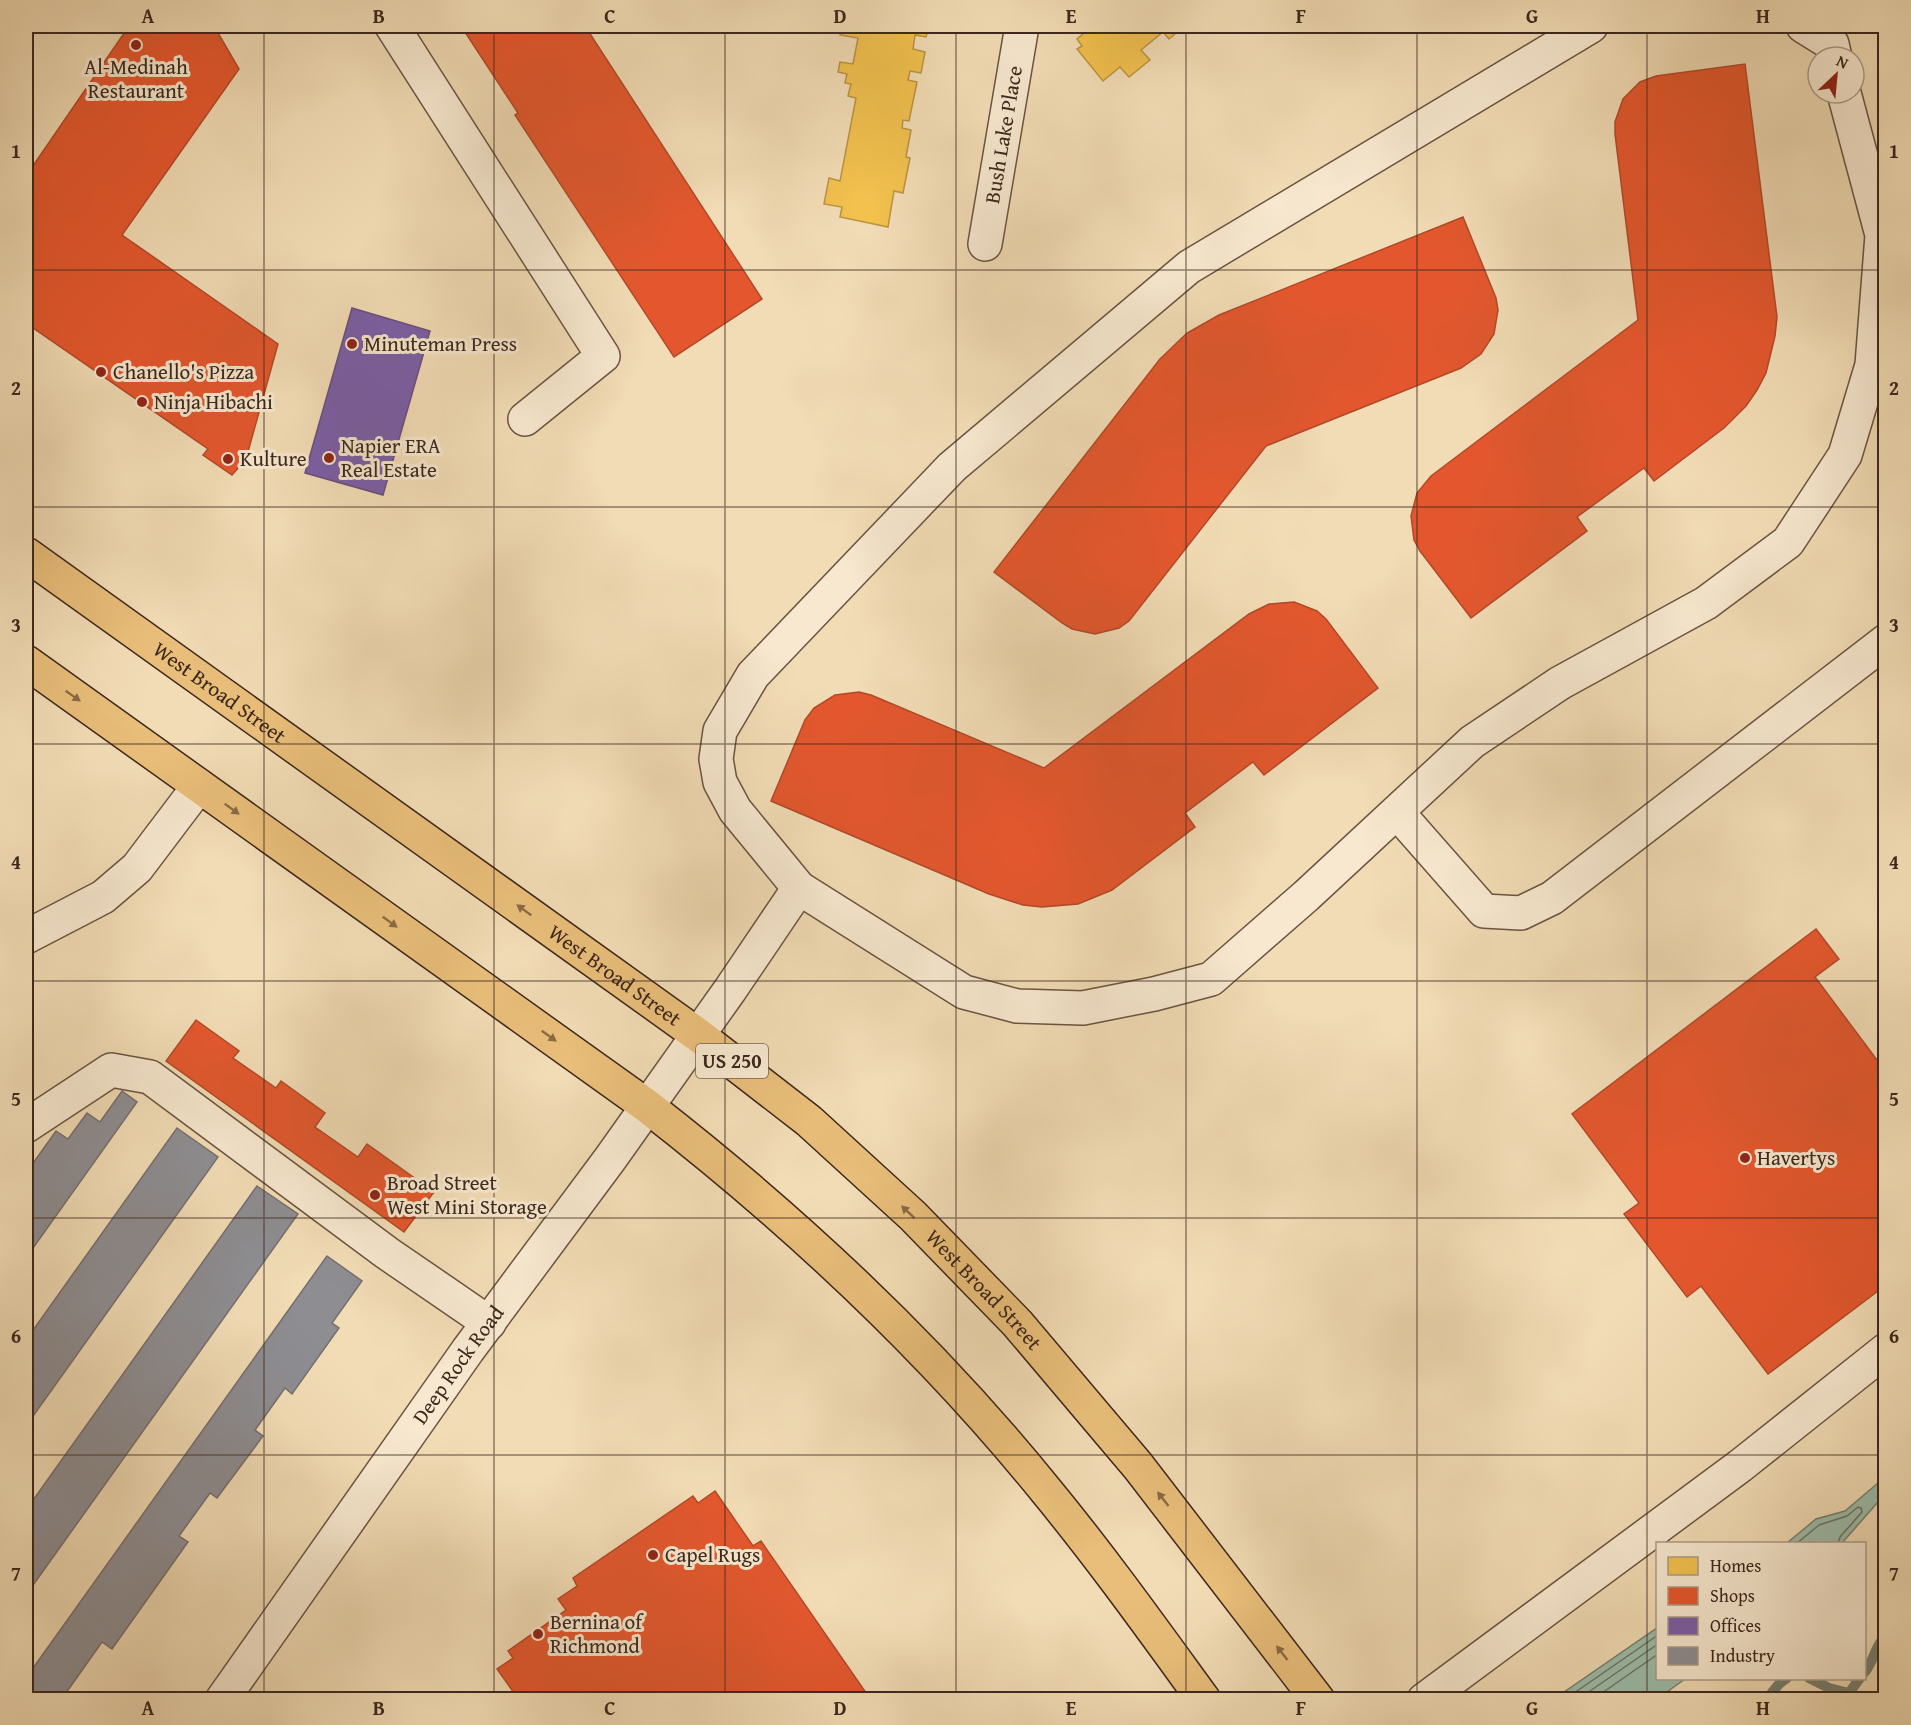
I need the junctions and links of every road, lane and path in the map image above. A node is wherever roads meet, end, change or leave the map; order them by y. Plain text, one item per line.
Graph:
1 (392, 26) edge
2 (1022, 26) edge
3 (1591, 26) edge
4 (1803, 26) edge
5 (1832, 45) edge
6 (1848, 105) edge
7 (1884, 235) edge
8 (986, 244) dead end
9 (525, 419) dead end
10 (26, 554) edge
11 (1886, 641) edge
12 (26, 662) edge
13 (200, 786) junction
14 (1397, 812) junction
15 (800, 888) junction
16 (26, 937) edge
17 (698, 1035) junction
18 (647, 1106) junction
19 (26, 1126) edge
20 (489, 1323) junction
21 (1886, 1350) edge
22 (222, 1700) edge
23 (1204, 1700) edge
24 (1318, 1700) edge
25 (1424, 1700) edge

1 - 9 street
2 - 8 street, Bush Lake Place
3 - 15 street
4 - 5 street
6 - 7 street
7 - 14 street
17 -> 10 main road, West Broad Street / US 250
11 - 14 street
12 -> 13 main road
13 - 16 street
13 -> 18 main road
14 - 15 street
15 - 17 street, Deep Rock Road
17 - 18 street, Deep Rock Road
24 -> 17 main road, West Broad Street / US 250
18 - 20 street, Deep Rock Road
18 - 23 main road
19 - 20 street
20 - 22 street, Deep Rock Road
21 - 25 street

